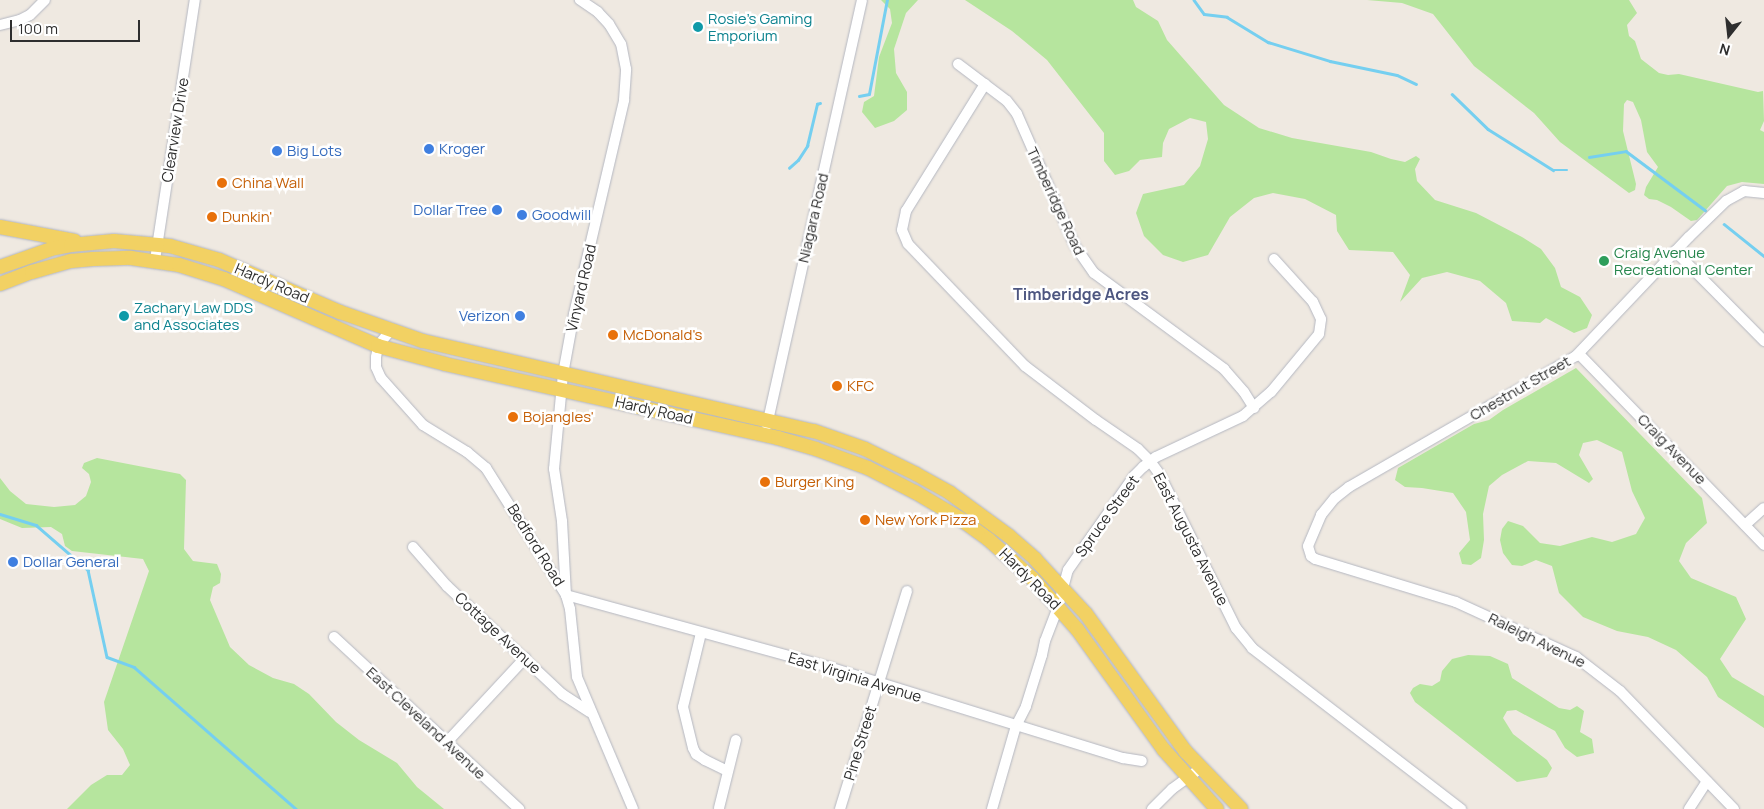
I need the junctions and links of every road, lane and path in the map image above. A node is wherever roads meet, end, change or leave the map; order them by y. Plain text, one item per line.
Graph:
1 (45, 0) edge
2 (195, 0) edge
3 (580, 0) edge
4 (862, 0) edge
5 (0, 25) edge
6 (958, 64) dead end
7 (985, 84) junction
8 (1764, 193) edge
9 (0, 227) edge
10 (91, 243) junction
11 (157, 244) junction
12 (1675, 251) junction
13 (1274, 259) dead end
14 (155, 260) junction
15 (2, 272) edge
16 (390, 331) junction
17 (1764, 341) edge
18 (378, 346) junction
19 (1579, 354) junction
20 (563, 374) junction
21 (562, 389) junction
22 (1254, 408) junction
23 (768, 420) junction
24 (764, 436) junction
25 (1150, 461) junction
26 (1764, 508) edge
27 (1746, 526) junction
28 (1312, 537) joint
29 (1764, 545) edge
30 (412, 547) dead end
31 (1062, 588) junction
32 (907, 591) dead end
33 (566, 595) junction
34 (1058, 607) junction
35 (701, 633) junction
36 (334, 637) dead end
37 (525, 658) junction
38 (878, 683) junction
39 (590, 712) junction
40 (1016, 726) junction
41 (736, 740) dead end
42 (447, 742) junction
43 (1142, 760) dead end
44 (1201, 768) junction
45 (728, 771) junction
46 (1187, 777) junction
47 (1707, 781) junction
48 (719, 808) dead end
49 (519, 809) edge
50 (633, 809) edge
51 (840, 809) edge
52 (992, 809) edge
53 (1152, 809) edge
54 (1217, 809) edge
55 (1241, 809) edge
56 (1461, 809) edge
57 (1689, 809) edge
58 (1734, 809) edge

1 - 5 street
2 - 11 street, Clearview Drive
3 - 20 street, Vinyard Road
4 - 23 street, Niagara Road
6 - 7 street, Timberidge Road
7 - 22 street, Timberidge Road
7 - 25 street, East Augusta Avenue
8 - 12 street, Chestnut Street
9 - 10 main road
10 - 11 main road, Hardy Road
10 - 15 main road
11 - 14 street, Clearview Drive
11 - 16 main road, Hardy Road
12 - 17 street
12 - 19 street, Chestnut Street
13 - 22 street, Spruce Street
14 - 15 main road, Hardy Road
14 - 18 main road, Hardy Road
16 - 18 street
16 - 20 main road, Hardy Road
18 - 21 main road, Hardy Road
18 - 33 street, Bedford Road
19 - 27 street, Craig Avenue
19 - 28 street, Chestnut Street
20 - 21 street, Vinyard Road
20 - 23 main road, Hardy Road
21 - 24 main road, Hardy Road
21 - 33 street, Vinyard Road
22 - 25 street, Spruce Street
23 - 24 street, Niagara Road
23 - 31 main road, Hardy Road
24 - 34 main road, Hardy Road
25 - 31 street, Spruce Street
25 - 56 street, East Augusta Avenue
26 - 27 street
27 - 29 street, Craig Avenue
28 - 47 street, Raleigh Avenue
30 - 37 street, Cottage Avenue
31 - 34 street, Spruce Street
31 - 44 main road, Hardy Road
32 - 38 street, Pine Street
33 - 35 street, East Virginia Avenue
33 - 39 street, Bedford Road
34 - 40 street, Spruce Street
34 - 46 main road, Hardy Road
35 - 38 street, East Virginia Avenue
35 - 45 street
36 - 42 street, East Cleveland Avenue
37 - 39 street, Cottage Avenue
37 - 42 street
38 - 40 street, East Virginia Avenue
38 - 51 street, Pine Street
39 - 50 street, Bedford Road
40 - 43 street, East Virginia Avenue
40 - 52 street, Spruce Street
41 - 45 street
42 - 49 street, East Cleveland Avenue
44 - 46 street
44 - 55 main road
45 - 48 street
46 - 53 street
46 - 54 main road
47 - 57 street
47 - 58 street, Raleigh Avenue

